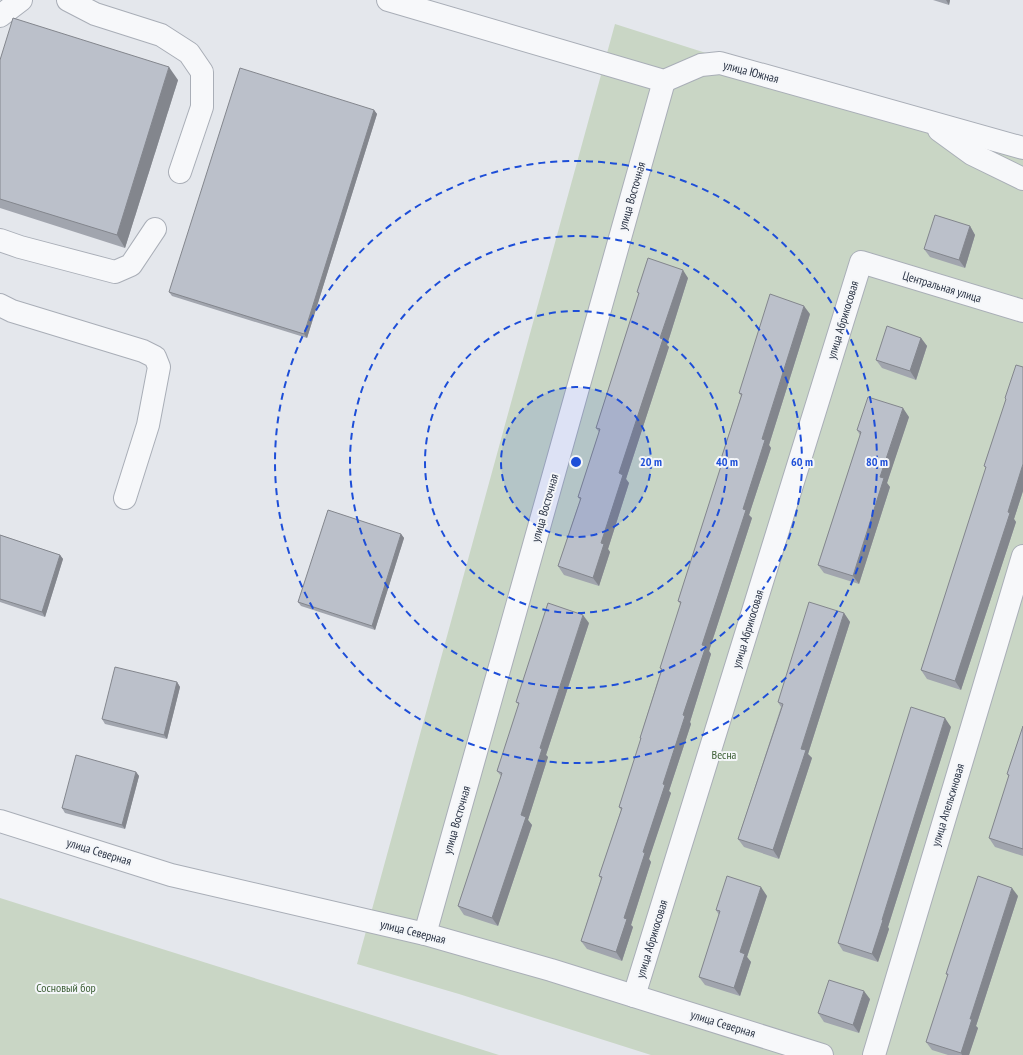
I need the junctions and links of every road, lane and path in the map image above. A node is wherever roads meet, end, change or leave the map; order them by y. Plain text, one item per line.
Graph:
1 (21, 0) edge
2 (68, 0) edge
3 (388, 0) edge
4 (0, 16) edge
5 (664, 81) junction
6 (926, 121) junction
7 (1023, 148) edge
8 (180, 172) dead end
9 (1023, 179) edge
10 (155, 229) dead end
11 (0, 240) edge
12 (861, 262) joint
13 (0, 305) edge
14 (1023, 311) edge
15 (125, 498) dead end
16 (1023, 556) edge
17 (0, 821) edge
18 (425, 934) junction
19 (634, 996) junction
20 (822, 1055) edge
21 (874, 1055) edge

1 - 4 street
2 - 8 street
3 - 5 street
5 - 6 street, улица Южная
5 - 18 street, улица Восточная
6 - 7 street, улица Южная
6 - 9 street
10 - 11 street
12 - 14 street, Центральная улица
12 - 19 street, улица Абрикосовая
13 - 15 street
16 - 21 street, улица Апельсиновая
17 - 18 street, улица Северная
18 - 19 street, улица Северная
19 - 20 street, улица Северная

